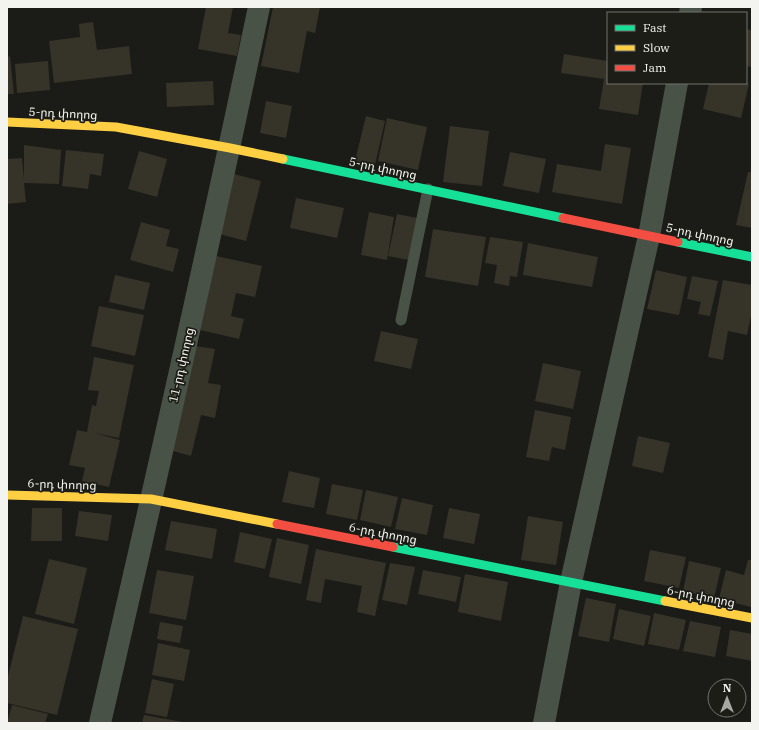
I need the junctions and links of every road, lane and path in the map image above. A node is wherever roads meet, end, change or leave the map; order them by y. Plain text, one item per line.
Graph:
1 (259, 7) edge
2 (677, 84) edge
3 (7, 122) edge
4 (230, 148) junction
5 (428, 190) junction
6 (649, 236) junction
7 (752, 257) edge
8 (401, 320) dead end
9 (7, 495) edge
10 (151, 499) junction
11 (571, 582) junction
12 (752, 618) edge
13 (100, 723) edge
14 (544, 723) edge

1 - 4 street, 11-րդ փողոց
2 - 6 street
3 - 4 street, 5-րդ փողոց
4 - 5 street, 5-րդ փողոց
4 - 10 street, 11-րդ փողոց
5 - 6 street, 5-րդ փողոց
5 - 8 lane
6 - 7 street, 5-րդ փողոց
6 - 11 street
9 - 10 street, 6-րդ փողոց
10 - 11 street, 6-րդ փողոց
10 - 13 street, 11-րդ փողոց
11 - 12 street, 6-րդ փողոց
11 - 14 street

